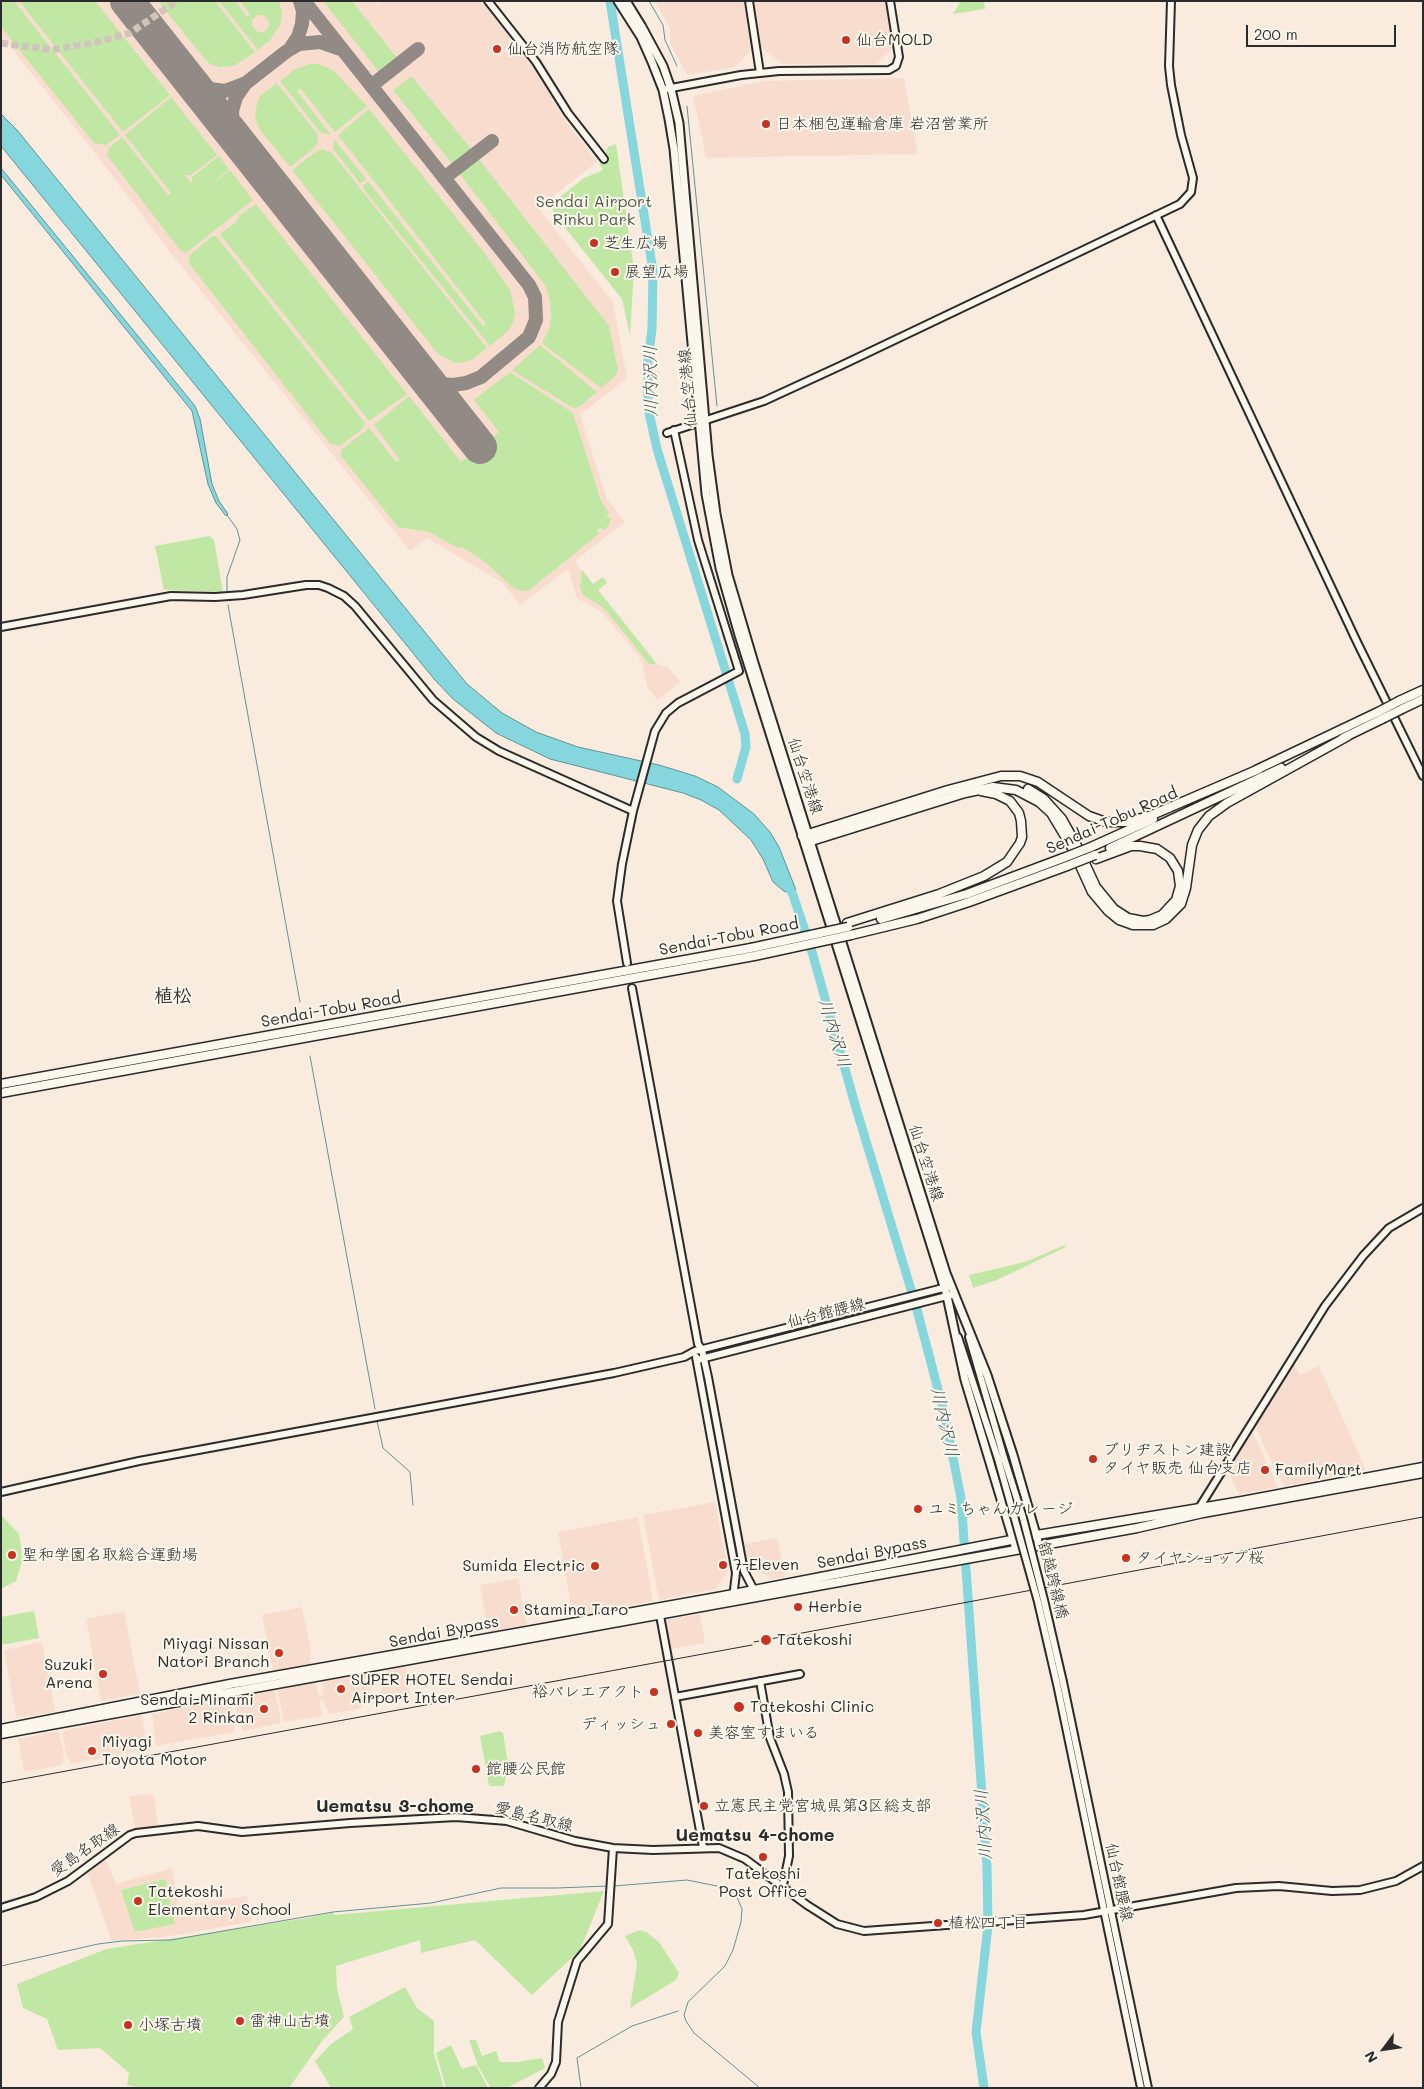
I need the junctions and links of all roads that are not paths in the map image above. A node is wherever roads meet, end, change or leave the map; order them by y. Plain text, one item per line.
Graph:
1 (488, 1) edge
2 (618, 1) edge
3 (749, 1) edge
4 (890, 1) edge
5 (1170, 1) edge
6 (628, 3) edge
7 (760, 73) junction
8 (671, 88) junction
9 (662, 90) junction
10 (604, 159) dead end
11 (1156, 215) junction
12 (701, 420) junction
13 (674, 430) junction
14 (667, 433) dead end
15 (1, 626) edge
16 (1423, 690) edge
17 (1423, 700) edge
18 (1380, 715) junction
19 (1348, 736) junction
20 (1259, 769) junction
21 (1423, 776) edge
22 (987, 780) junction
23 (977, 790) junction
24 (633, 811) junction
25 (807, 839) junction
26 (1094, 853) junction
27 (847, 925) junction
28 (627, 963) dead end
29 (632, 988) dead end
30 (1, 1084) edge
31 (1, 1093) edge
32 (1423, 1208) edge
33 (947, 1287) junction
34 (955, 1294) junction
35 (947, 1296) junction
36 (962, 1311) junction
37 (951, 1314) junction
38 (698, 1348) junction
39 (684, 1357) junction
40 (700, 1359) junction
41 (1001, 1458) junction
42 (1423, 1467) edge
43 (1423, 1473) edge
44 (1, 1492) edge
45 (1199, 1508) junction
46 (1037, 1536) junction
47 (1014, 1540) junction
48 (1039, 1545) junction
49 (1016, 1549) junction
50 (971, 1553) junction
51 (756, 1593) junction
52 (733, 1597) junction
53 (659, 1611) junction
54 (800, 1674) dead end
55 (760, 1680) junction
56 (1060, 1683) junction
57 (675, 1697) junction
58 (1, 1729) edge
59 (1, 1734) edge
60 (703, 1847) junction
61 (613, 1848) junction
62 (1423, 1866) edge
63 (783, 1885) junction
64 (1, 1908) edge
65 (1111, 1910) junction
66 (1104, 1912) junction
67 (539, 2088) edge
68 (1141, 2088) edge
69 (1148, 2088) edge

1 - 10 street
2 - 9 main road, 仙台空港線
3 - 7 street
4 - 7 street
5 - 11 street
6 - 8 main road, 仙台空港線
7 - 8 street
8 - 9 street
8 - 12 main road, 仙台空港線
9 - 12 main road, 仙台空港線
11 - 12 street
11 - 21 street
12 - 13 street
12 - 25 main road, 仙台空港線
13 - 14 street
13 - 24 street
15 - 24 street
16 - 18 highway, Sendai-Tobu Road, bridge
17 - 18 highway, Sendai-Tobu Road, bridge
18 - 19 highway, Sendai-Tobu Road
18 - 20 highway, Sendai-Tobu Road
19 - 23 highway
19 - 26 highway, Sendai-Tobu Road
20 - 22 highway
20 - 26 highway, Sendai-Tobu Road
22 - 25 highway
22 - 26 highway
23 - 25 highway
23 - 27 highway
24 - 28 street
25 - 33 main road, 仙台空港線
26 - 27 highway, Sendai-Tobu Road, bridge
26 - 31 highway, Sendai-Tobu Road, bridge
27 - 30 highway, Sendai-Tobu Road, bridge
29 - 38 street
32 - 45 street
33 - 34 main road, 仙台空港線
33 - 35 main road, 仙台空港線
33 - 38 street, 仙台館腰線
34 - 35 street, 仙台館腰線
34 - 36 main road, 仙台空港線
35 - 37 main road, 仙台空港線
35 - 40 street, 仙台館腰線
36 - 41 street
36 - 46 main road, 仙台空港線
37 - 41 street
37 - 47 main road, 仙台空港線
38 - 39 street, 仙台館腰線
38 - 40 street
39 - 40 street
39 - 44 street
40 - 51 street
40 - 52 street
41 - 56 street, 舘越跨線橋, bridge
42 - 45 highway, Sendai Bypass
43 - 48 highway, Sendai Bypass
45 - 46 highway, Sendai Bypass
46 - 47 highway, Sendai Bypass
46 - 48 main road, 仙台空港線
47 - 49 main road, 仙台空港線
47 - 50 highway, Sendai Bypass
48 - 49 highway, Sendai Bypass
49 - 50 highway, Sendai Bypass
50 - 51 highway, Sendai Bypass
51 - 52 highway, Sendai Bypass
52 - 53 highway, Sendai Bypass
53 - 57 street
53 - 58 highway, Sendai Bypass
53 - 59 highway, Sendai Bypass
54 - 55 street
55 - 57 street
55 - 63 street
56 - 65 street, 仙台館腰線
56 - 66 street, 仙台館腰線
57 - 60 street
60 - 61 street, 愛島名取線
60 - 63 street, 愛島名取線
61 - 64 street, 愛島名取線
61 - 67 street
62 - 65 street, 愛島名取線
63 - 66 street, 愛島名取線
65 - 66 street, 愛島名取線
65 - 69 street, 仙台館腰線
66 - 68 street, 仙台館腰線

